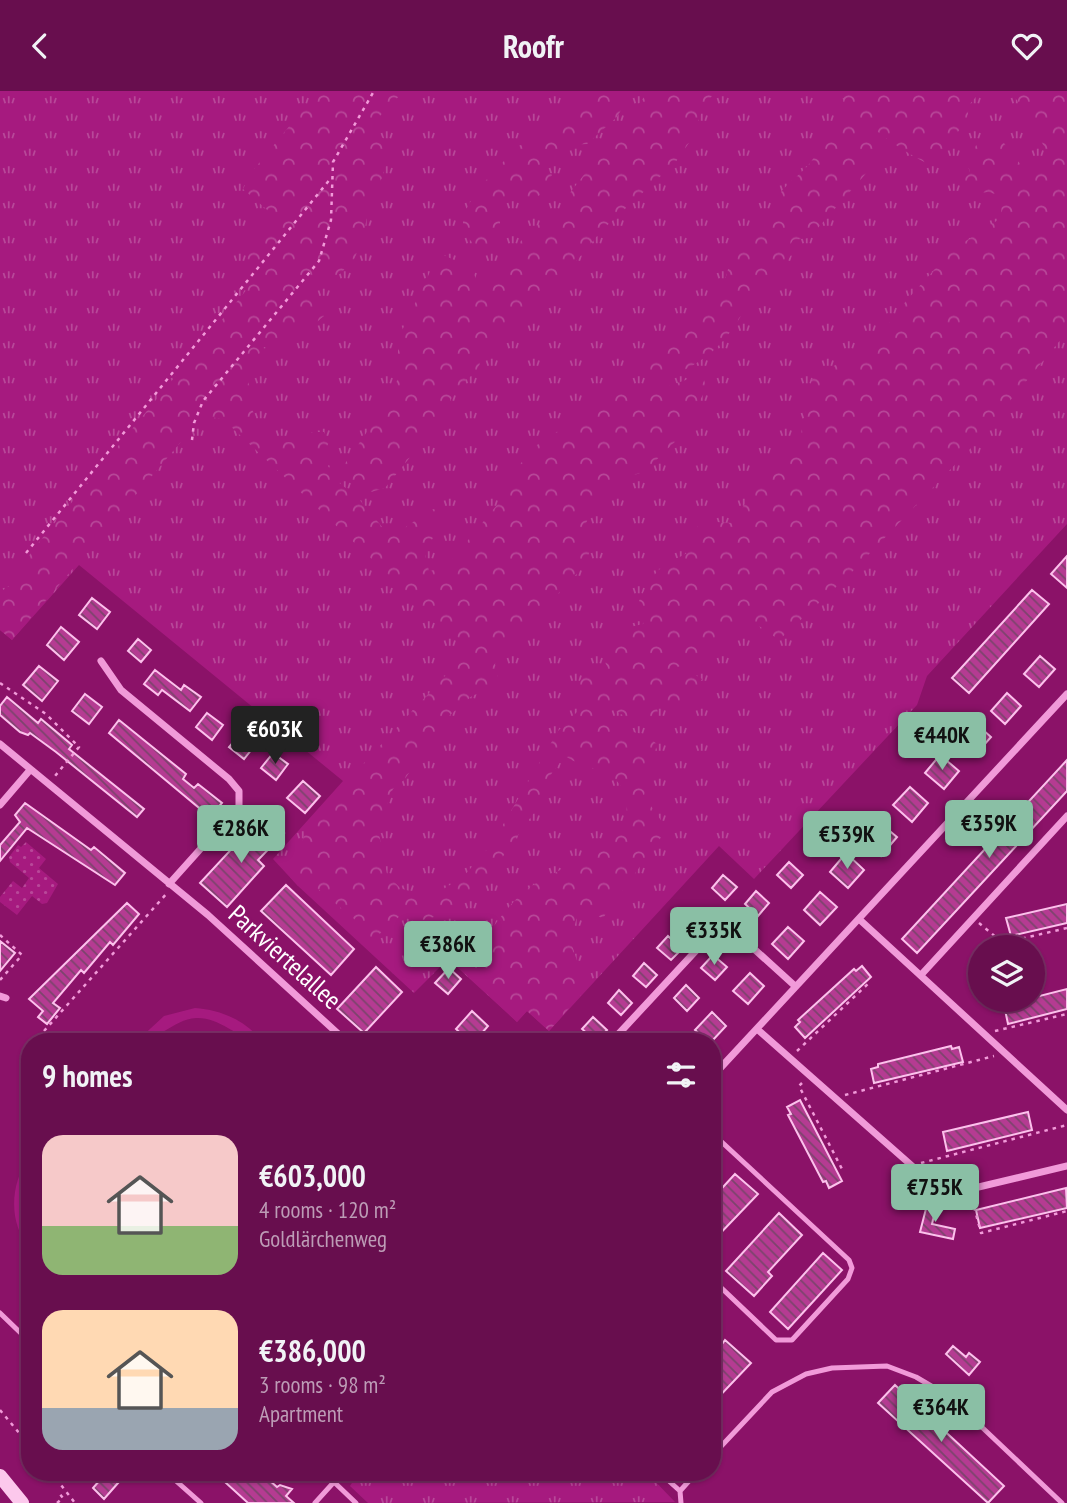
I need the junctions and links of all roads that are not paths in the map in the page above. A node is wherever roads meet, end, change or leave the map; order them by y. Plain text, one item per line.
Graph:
1 (101, 661) dead end
2 (1067, 694) edge
3 (0, 744) edge
4 (30, 770) junction
5 (0, 805) edge
6 (1067, 816) edge
7 (171, 885) junction
8 (859, 919) junction
9 (921, 975) junction
10 (795, 985) junction
11 (757, 1029) junction
12 (337, 1033) edge
13 (619, 1033) edge
14 (721, 1067) edge
15 (1067, 1110) edge
16 (721, 1141) edge
17 (1067, 1166) edge
18 (721, 1288) edge
19 (0, 1313) edge
20 (21, 1333) edge
21 (721, 1446) edge
22 (0, 1476) edge
23 (176, 1481) edge
24 (669, 1481) edge
25 (689, 1481) edge
26 (334, 1482) joint
27 (680, 1491) junction
28 (22, 1503) edge
29 (201, 1503) edge
30 (315, 1503) edge
31 (356, 1503) edge
32 (681, 1503) edge
33 (1062, 1503) edge

1 - 7 street
2 - 8 street
3 - 4 street, Parkviertelallee
4 - 5 street
4 - 7 street, Parkviertelallee
6 - 9 street
7 - 12 street, Parkviertelallee
8 - 9 street
8 - 10 street
9 - 15 street
10 - 11 street
10 - 13 street
11 - 14 street
11 - 17 street
16 - 18 lane
19 - 20 lane
21 - 33 lane
22 - 28 main road
23 - 29 lane
24 - 27 lane
25 - 27 lane
26 - 30 lane
26 - 31 lane
27 - 32 lane

